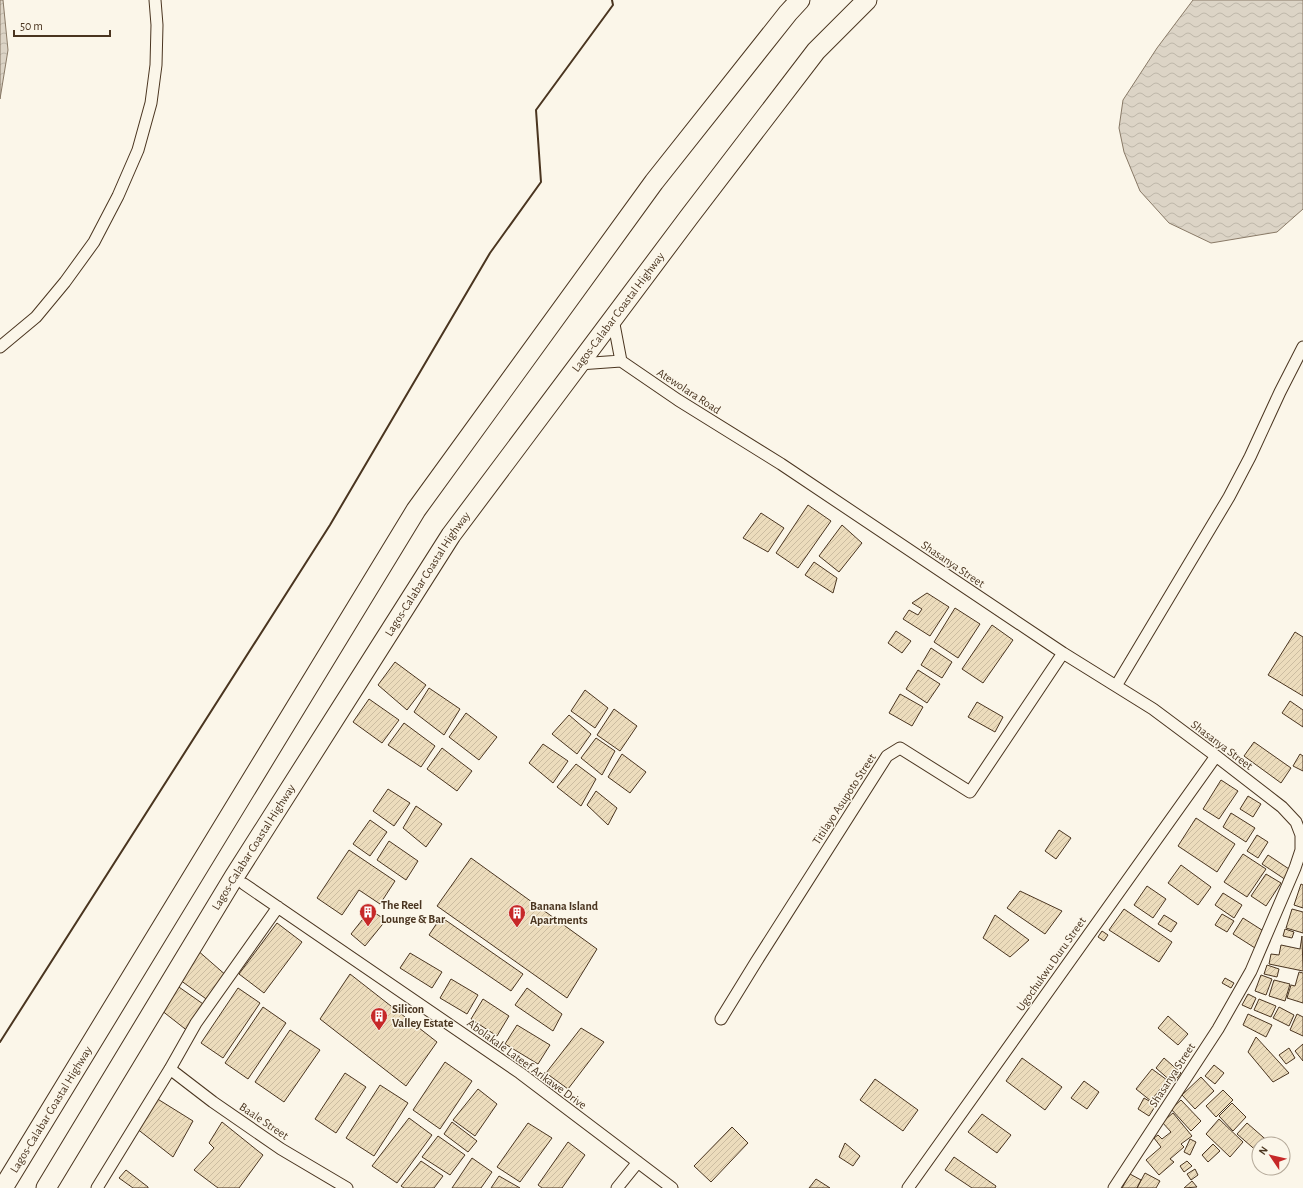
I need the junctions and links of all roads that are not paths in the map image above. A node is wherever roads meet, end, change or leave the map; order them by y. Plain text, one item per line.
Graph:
1 (155, 0) edge
2 (800, 0) edge
3 (867, 0) edge
4 (613, 319) junction
5 (1303, 346) edge
6 (0, 347) edge
7 (621, 361) junction
8 (579, 364) junction
9 (781, 464) joint
10 (1063, 653) junction
11 (1116, 686) junction
12 (1216, 756) junction
13 (1302, 835) edge
14 (244, 884) dead end
15 (278, 907) junction
16 (721, 1019) dead end
17 (170, 1069) junction
18 (638, 1162) junction
19 (2, 1188) edge
20 (46, 1188) edge
21 (97, 1188) edge
22 (347, 1188) edge
23 (617, 1188) edge
24 (672, 1188) edge
25 (908, 1188) edge
26 (1114, 1188) edge

1 - 6 street
2 - 19 highway, Lagos-Calabar Coastal Highway
3 - 4 highway, Lagos-Calabar Coastal Highway
4 - 7 street
4 - 8 highway, Lagos-Calabar Coastal Highway
5 - 11 street
7 - 8 street
7 - 9 street, Atewolara Road
8 - 20 highway, Lagos-Calabar Coastal Highway
9 - 10 street, Shasanya Street
10 - 11 street, Shasanya Street
10 - 16 street, Titilayo Asupoto Street
11 - 12 street, Shasanya Street
12 - 13 street, Shasanya Street
12 - 25 street, Ugochukwu Duru Street
13 - 26 street, Shasanya Street
14 - 15 street, Abolakale Lateef Arikawe Drive
15 - 17 street
15 - 18 street, Abolakale Lateef Arikawe Drive
17 - 21 street
17 - 22 street, Baale Street
18 - 23 street
18 - 24 street, Abolakale Lateef Arikawe Drive

